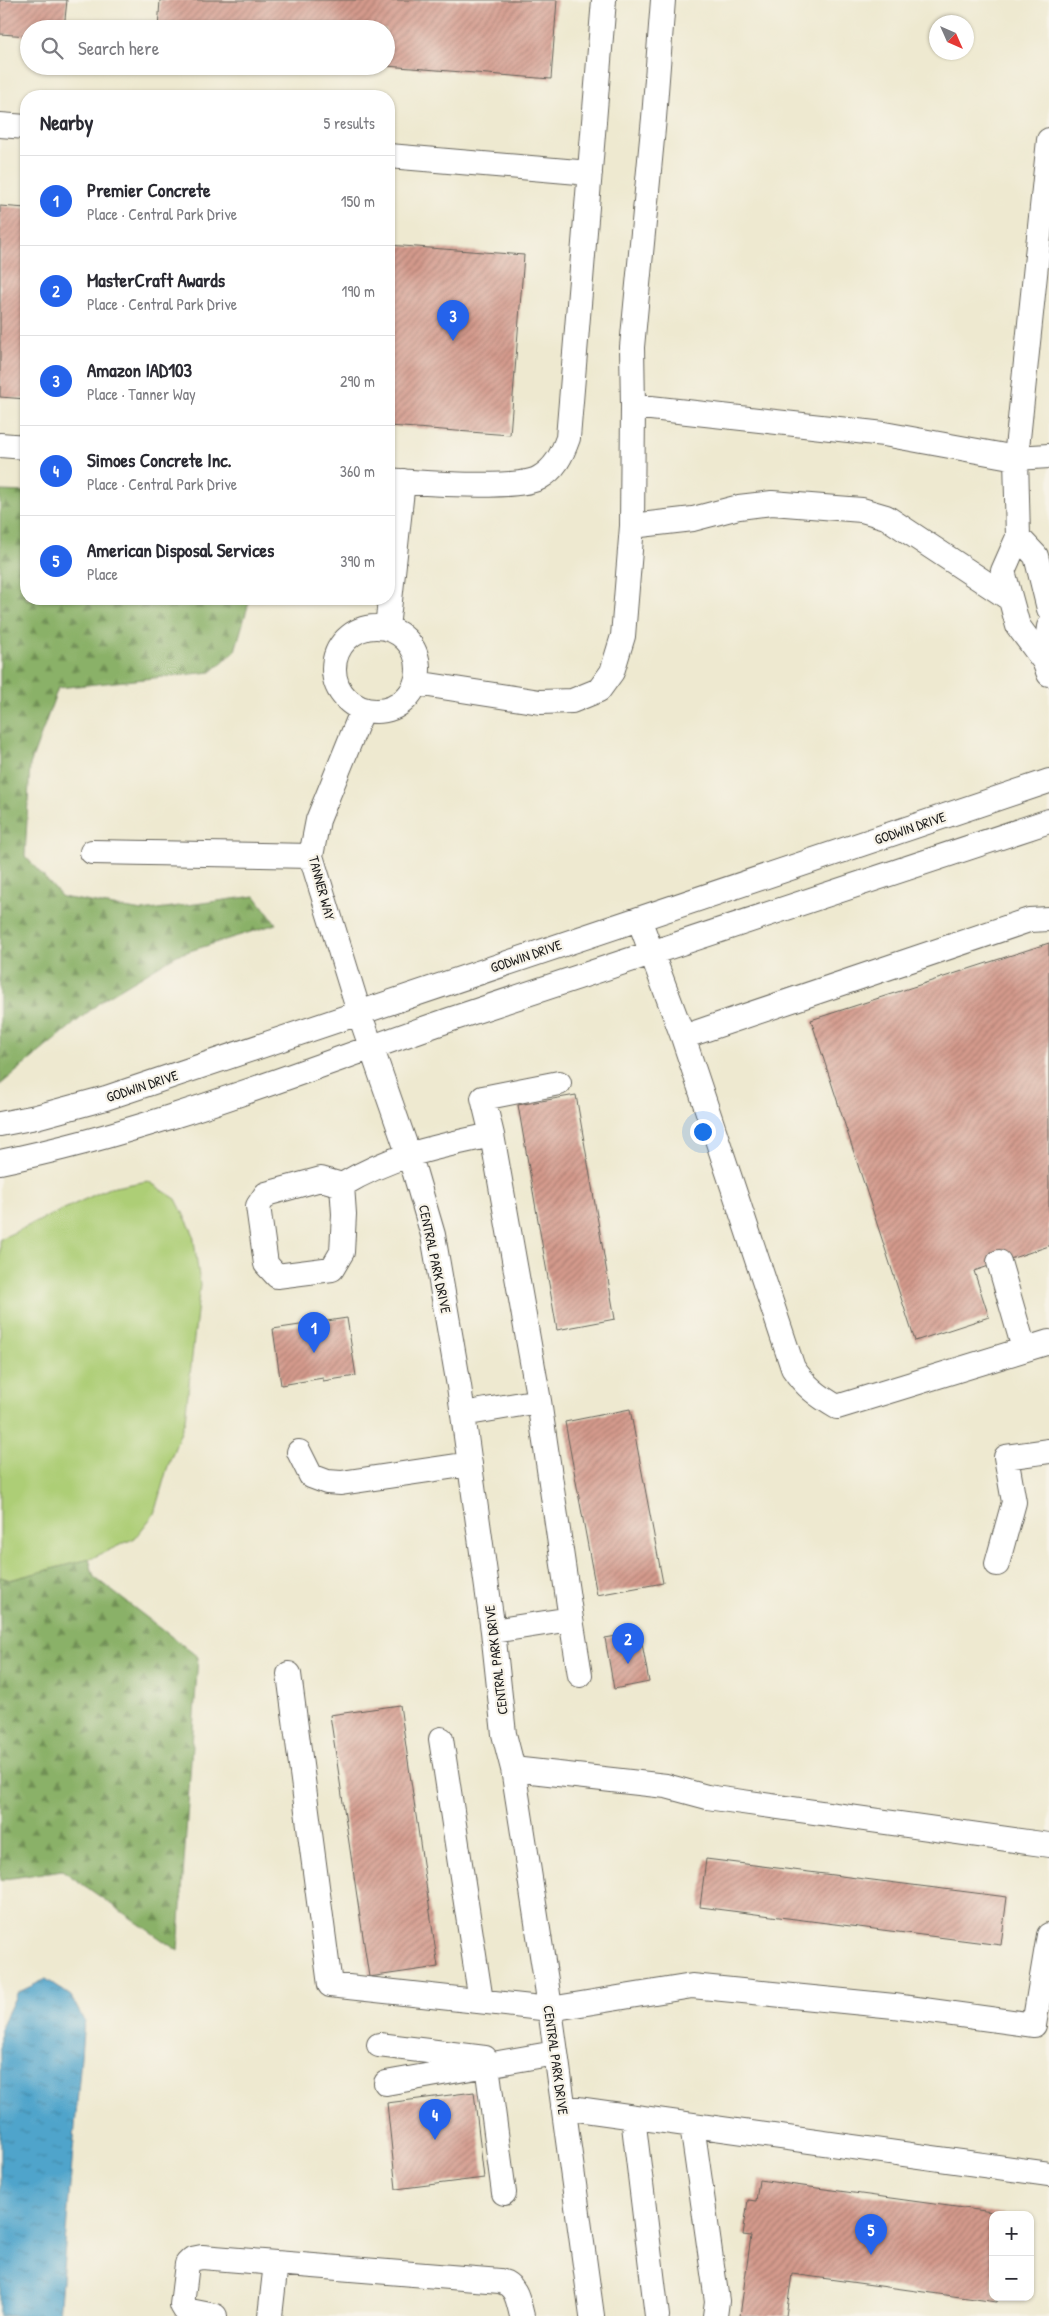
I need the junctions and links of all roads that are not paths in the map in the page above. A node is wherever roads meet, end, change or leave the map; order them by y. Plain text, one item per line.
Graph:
1 (604, 0) edge
2 (663, 0) edge
3 (0, 125) edge
4 (20, 127) edge
5 (1049, 140) edge
6 (395, 157) edge
7 (590, 173) junction
8 (633, 406) junction
9 (0, 445) edge
10 (20, 447) edge
11 (1049, 456) edge
12 (1016, 458) junction
13 (396, 480) edge
14 (395, 496) edge
15 (632, 526) junction
16 (1018, 537) junction
17 (1010, 599) junction
18 (388, 605) edge
19 (1049, 609) edge
20 (1049, 627) edge
21 (387, 628) junction
22 (1046, 668) edge
23 (416, 683) junction
24 (362, 709) junction
25 (1049, 781) edge
26 (1049, 821) edge
27 (92, 852) dead end
28 (311, 856) junction
29 (639, 918) junction
30 (1049, 919) edge
31 (652, 953) junction
32 (359, 1012) junction
33 (683, 1037) junction
34 (371, 1048) junction
35 (558, 1083) dead end
36 (0, 1124) edge
37 (492, 1135) junction
38 (408, 1154) junction
39 (0, 1162) edge
40 (342, 1185) junction
41 (999, 1262) dead end
42 (1049, 1342) edge
43 (1024, 1349) junction
44 (538, 1401) junction
45 (463, 1414) junction
46 (1049, 1451) edge
47 (298, 1452) dead end
48 (470, 1464) junction
49 (997, 1564) dead end
50 (571, 1619) junction
51 (493, 1631) junction
52 (289, 1674) dead end
53 (580, 1675) dead end
54 (441, 1739) dead end
55 (513, 1769) junction
56 (1049, 1845) edge
57 (1049, 1935) edge
58 (481, 2001) junction
59 (550, 2009) junction
60 (379, 2045) dead end
61 (555, 2053) junction
62 (498, 2063) junction
63 (386, 2083) dead end
64 (563, 2107) junction
65 (633, 2117) junction
66 (692, 2125) junction
67 (1049, 2174) edge
68 (504, 2193) dead end
69 (276, 2263) junction
70 (215, 2316) edge
71 (270, 2316) edge
72 (522, 2316) edge
73 (592, 2316) edge
74 (657, 2316) edge
75 (715, 2316) edge

1 - 7 street
2 - 8 street
3 - 4 street
5 - 12 street
6 - 7 street
7 - 13 street
8 - 12 street
8 - 15 street
9 - 10 street
11 - 12 street
12 - 16 street
13 - 14 street
15 - 17 street
15 - 23 street
16 - 17 street
16 - 19 street
17 - 22 street
18 - 21 street
20 - 22 street
21 - 23 street
21 - 24 street
23 - 24 street
24 - 28 street, TANNER WAY
25 - 29 street, GODWIN DRIVE
26 - 31 street
27 - 28 street
28 - 32 street, TANNER WAY
29 - 31 street
29 - 32 street, GODWIN DRIVE
30 - 33 street
31 - 33 street
31 - 34 street
32 - 34 street, CENTRAL PARK DRIVE
32 - 36 street, GODWIN DRIVE
33 - 43 street
34 - 38 street, CENTRAL PARK DRIVE
34 - 39 street
35 - 37 street
37 - 38 street
37 - 44 street
38 - 40 street
38 - 45 street, CENTRAL PARK DRIVE
40 - 40 street
41 - 43 street
42 - 43 street
44 - 45 street
44 - 50 street
45 - 48 street, CENTRAL PARK DRIVE
46 - 49 street
47 - 48 street
48 - 51 street, CENTRAL PARK DRIVE
50 - 51 street
50 - 53 street
51 - 55 street, CENTRAL PARK DRIVE
52 - 58 street
54 - 58 street
55 - 56 street
55 - 59 street, CENTRAL PARK DRIVE
57 - 59 street
58 - 59 street
59 - 61 street, CENTRAL PARK DRIVE
60 - 62 street
61 - 62 street
61 - 64 street, CENTRAL PARK DRIVE
62 - 63 street
62 - 68 street
64 - 65 street
64 - 73 street, CENTRAL PARK DRIVE
65 - 66 street
65 - 74 street
66 - 67 street
66 - 75 street
69 - 70 street
69 - 71 street
69 - 72 street

